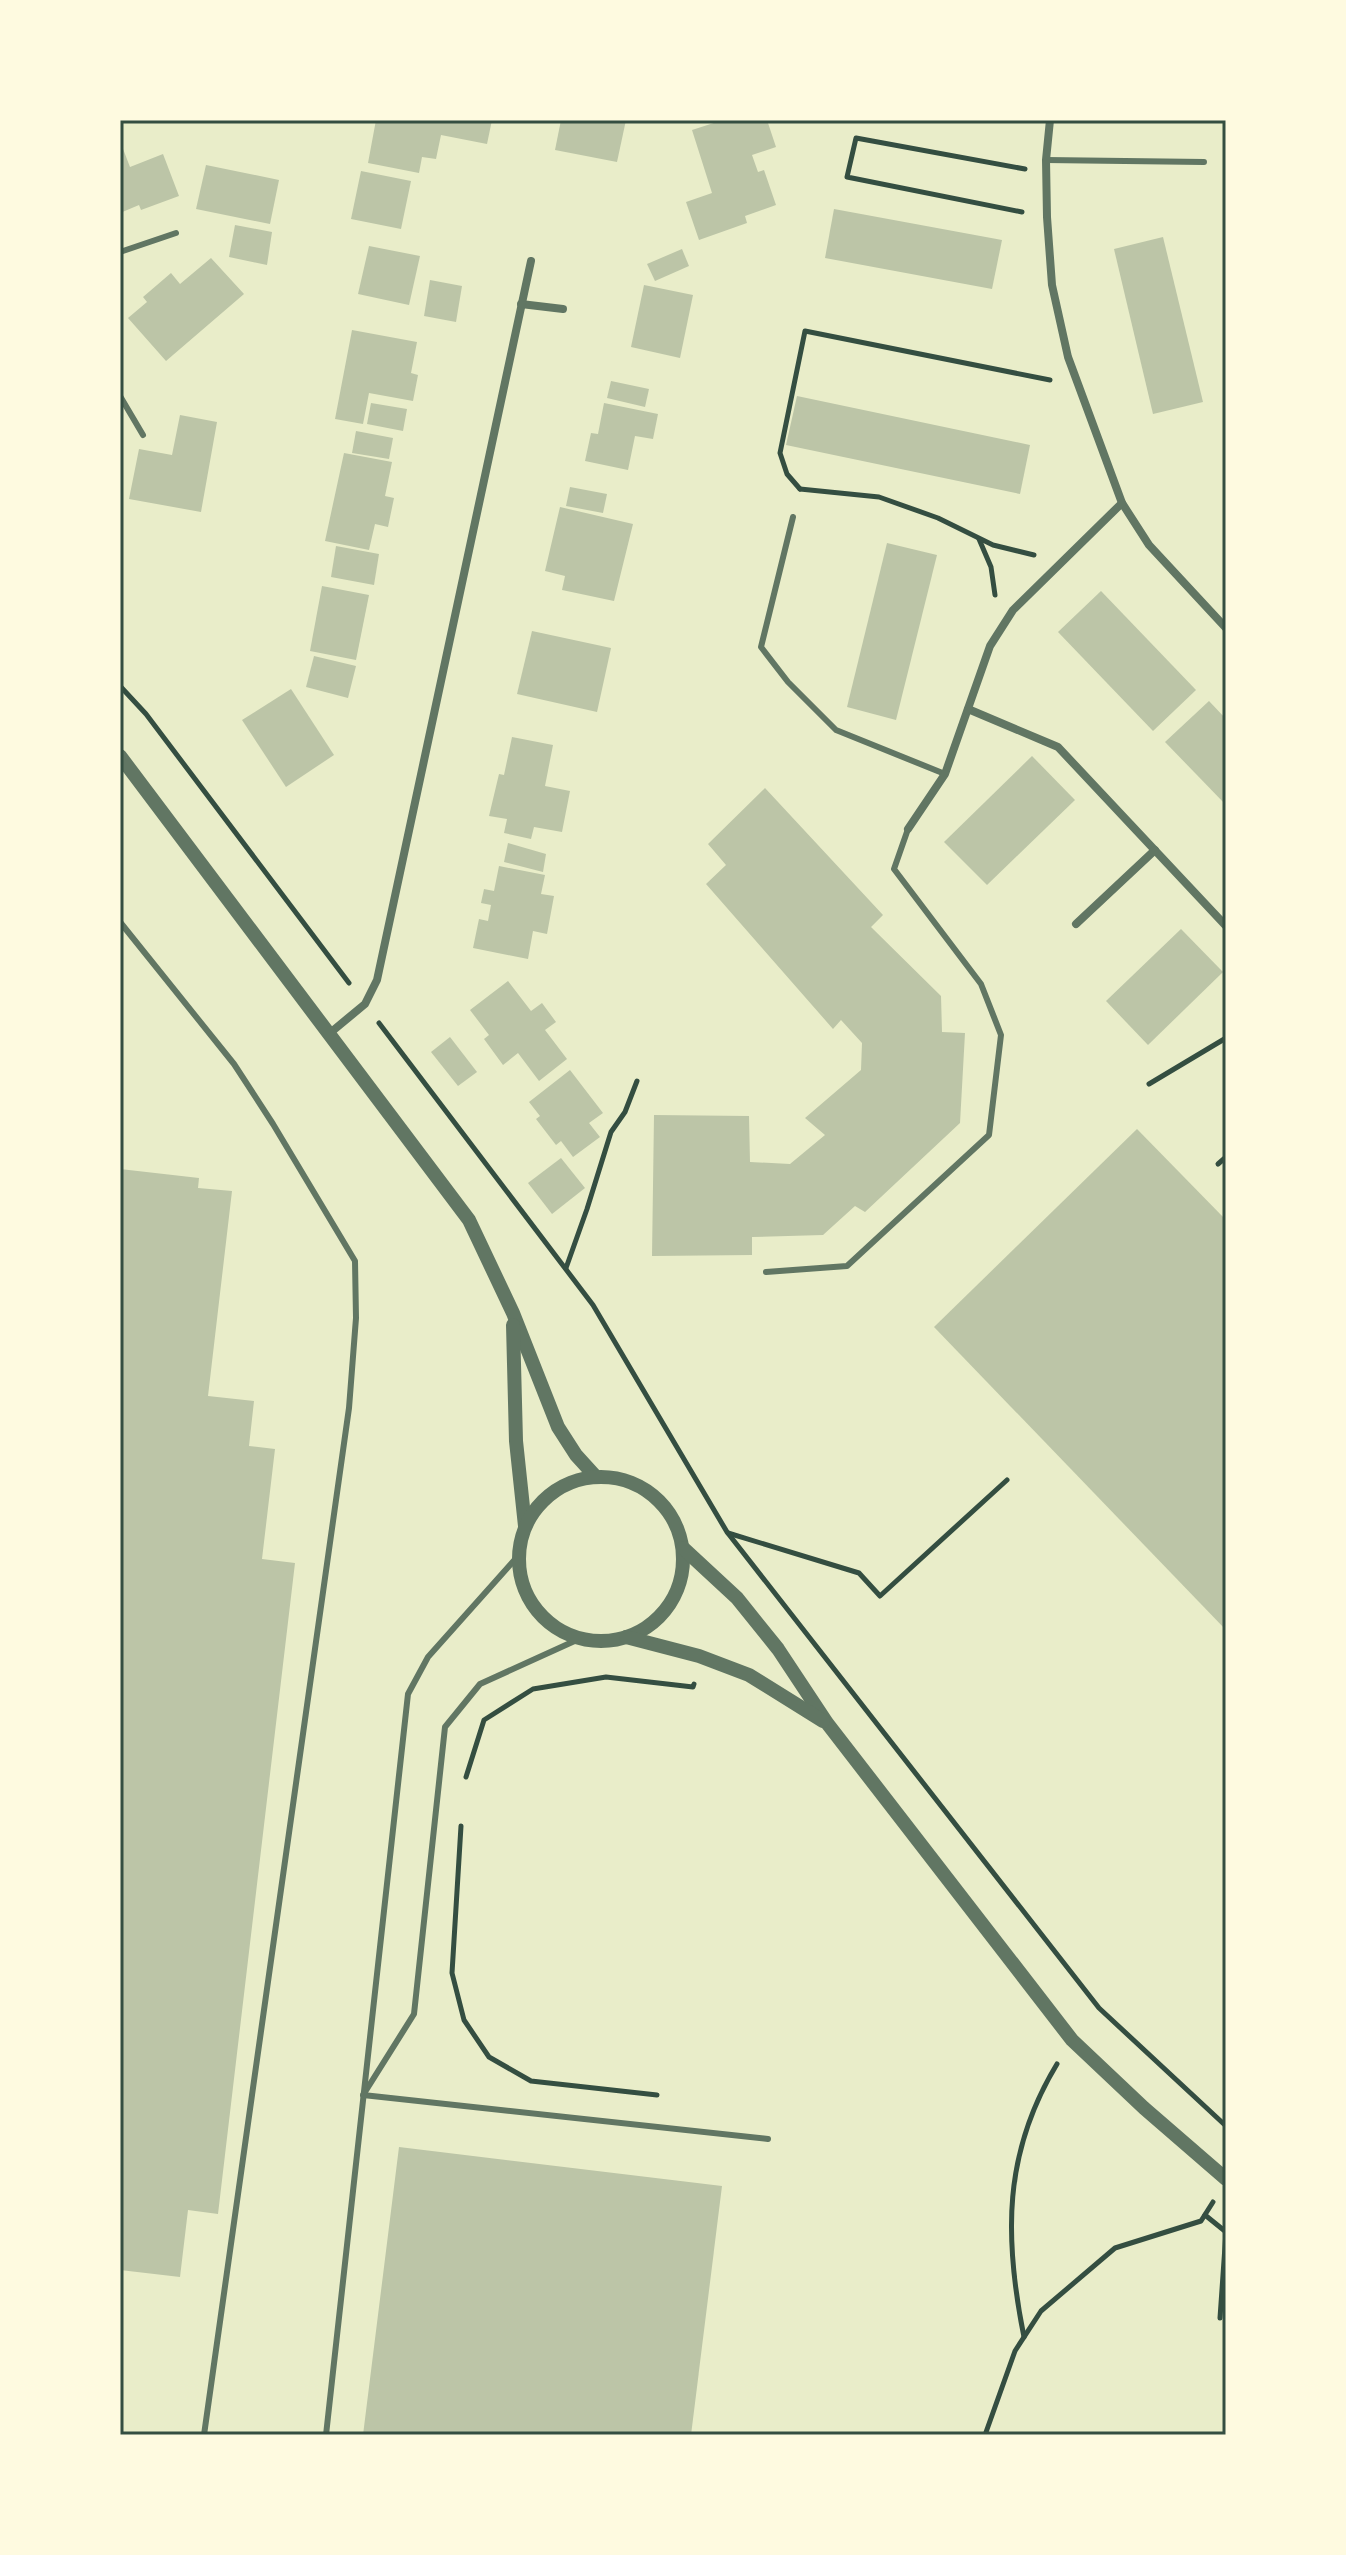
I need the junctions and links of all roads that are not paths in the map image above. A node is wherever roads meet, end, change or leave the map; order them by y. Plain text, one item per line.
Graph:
1 (1050, 120) edge
2 (1046, 160) junction
3 (1204, 162) dead end
4 (176, 233) dead end
5 (120, 252) edge
6 (531, 261) dead end
7 (521, 304) junction
8 (563, 309) dead end
9 (120, 396) edge
10 (143, 435) dead end
11 (1122, 503) junction
12 (793, 517) road end
13 (1226, 628) edge
14 (968, 709) junction
15 (120, 756) edge
16 (945, 774) junction
17 (908, 829) joint
18 (1155, 850) junction
19 (120, 922) edge
20 (1076, 924) dead end
21 (1226, 926) edge
22 (330, 1033) junction
23 (766, 1272) dead end
24 (513, 1313) junction
25 (596, 1477) junction
26 (525, 1526) junction
27 (683, 1548) junction
28 (518, 1556) junction
29 (626, 1637) junction
30 (579, 1639) junction
31 (827, 1723) junction
32 (363, 2095) junction
33 (768, 2139) dead end
34 (1226, 2179) edge
35 (204, 2435) edge
36 (326, 2435) edge

1 - 2 street
2 - 3 lane
2 - 11 street
4 - 5 lane
6 - 7 street
7 - 8 street
7 - 22 street
9 - 10 lane
11 - 13 street
11 - 14 street
12 - 16 lane
14 - 16 street
14 - 18 street
15 - 22 street
16 - 17 street
17 - 23 lane
18 - 20 street
18 - 21 street
19 - 35 lane
22 - 24 street
24 - 25 street
24 - 26 street
25 - 26 street
25 - 27 street
26 - 28 street
27 - 29 street
27 - 31 street
28 - 30 street
28 - 32 lane
29 - 30 street
29 - 31 street
30 - 32 lane
31 - 34 street
32 - 33 lane
32 - 36 lane

